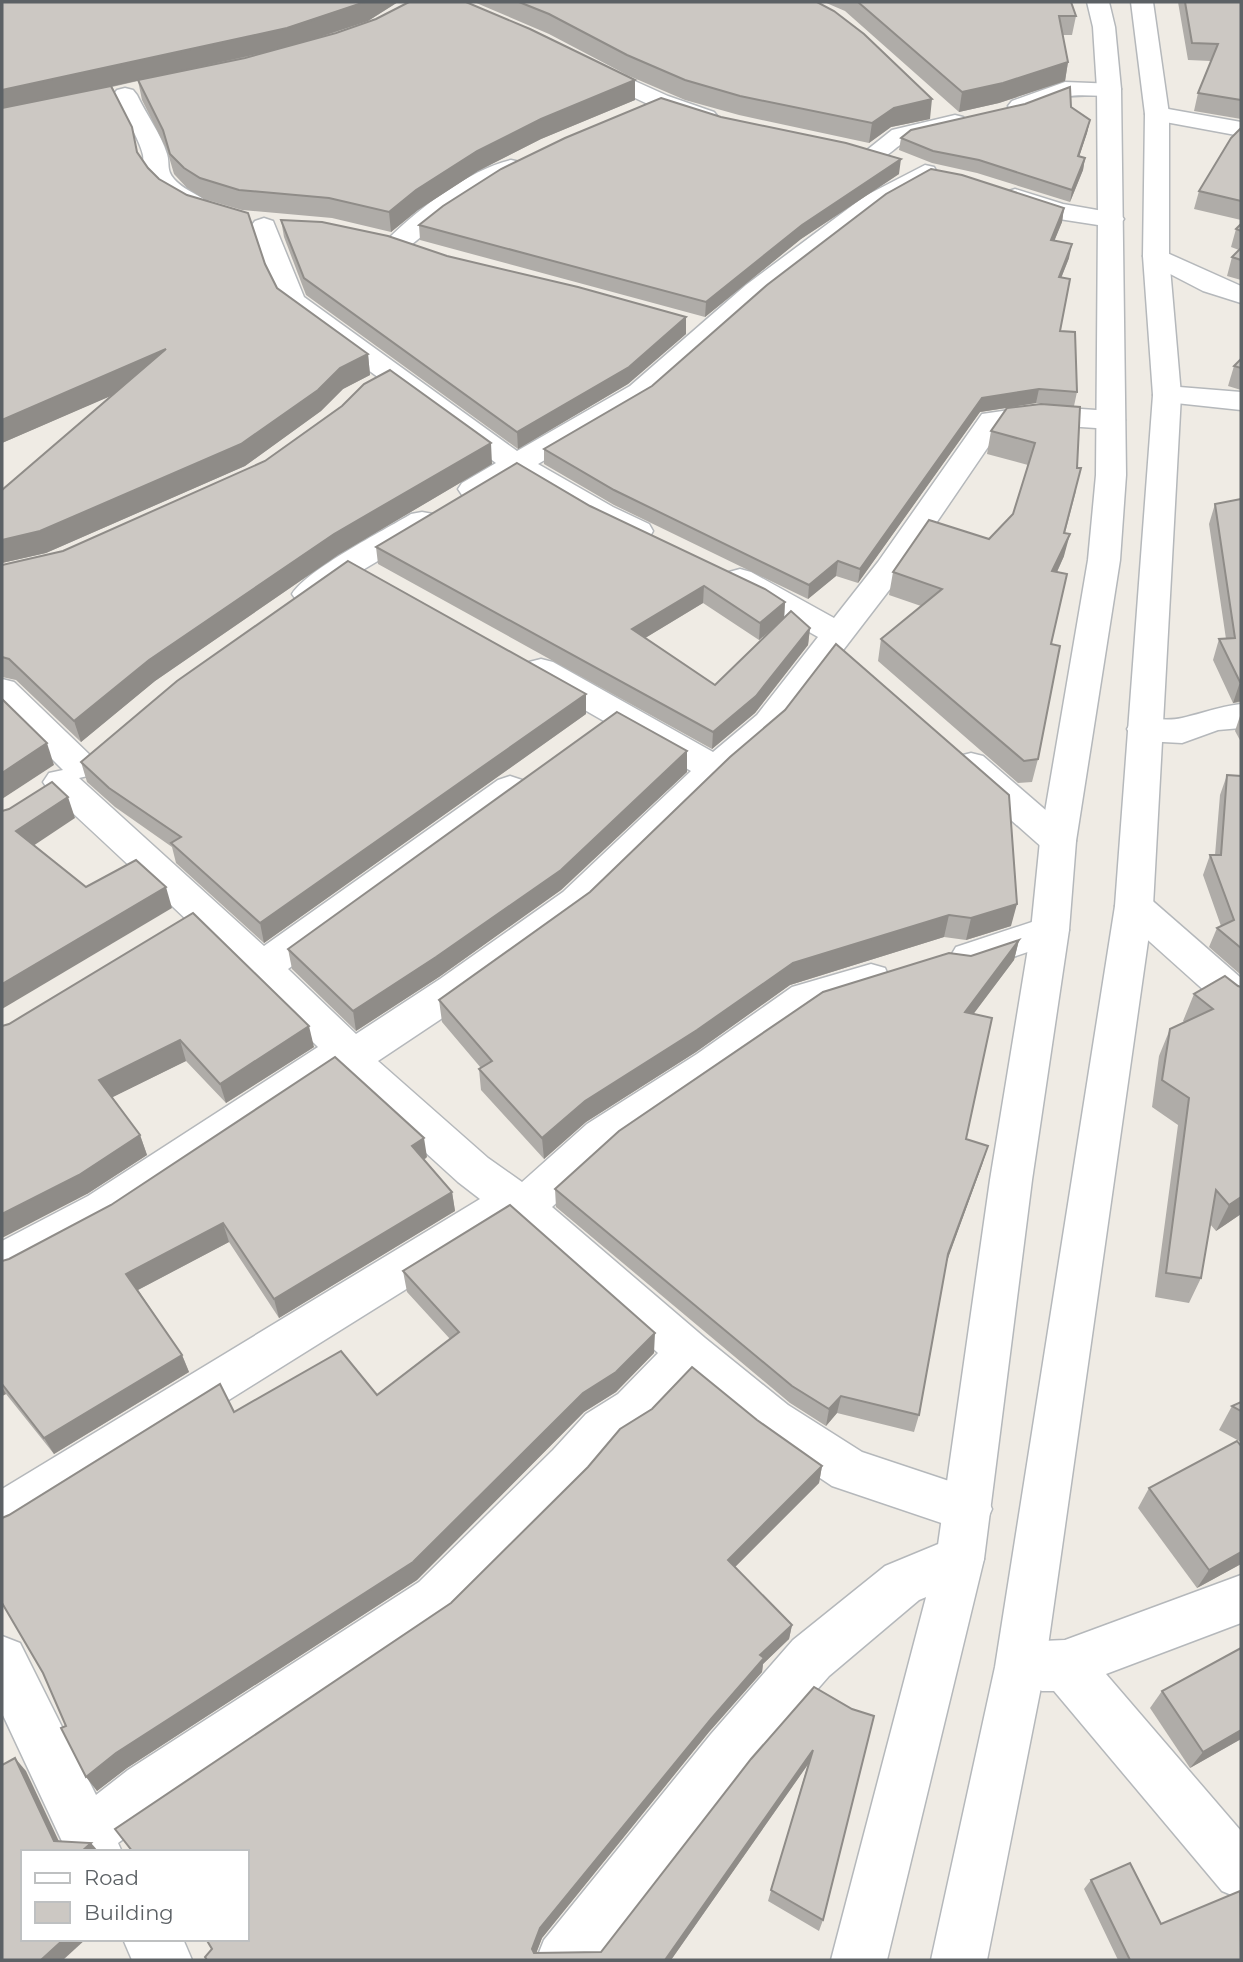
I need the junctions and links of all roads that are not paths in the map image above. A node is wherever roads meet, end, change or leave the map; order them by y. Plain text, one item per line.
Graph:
1 (1098, 2) edge
2 (1142, 2) edge
3 (573, 60) edge
4 (1110, 89) junction
5 (150, 90) edge
6 (660, 101) junction
7 (933, 106) edge
8 (635, 112) edge
9 (1157, 114) junction
10 (973, 118) junction
11 (723, 121) edge
12 (1241, 129) edge
13 (849, 148) edge
14 (874, 153) junction
15 (531, 157) edge
16 (991, 189) edge
17 (1111, 219) junction
18 (398, 245) edge
19 (1156, 256) junction
20 (1241, 295) edge
21 (394, 376) junction
22 (365, 392) edge
23 (1167, 395) junction
24 (1241, 401) edge
25 (1111, 420) junction
26 (516, 464) junction
27 (660, 541) edge
28 (350, 564) junction
29 (716, 567) edge
30 (386, 584) edge
31 (286, 609) edge
32 (841, 647) junction
33 (520, 658) edge
34 (2, 690) edge
35 (617, 712) junction
36 (1241, 716) edge
37 (1144, 729) junction
38 (583, 736) edge
39 (945, 743) edge
40 (539, 768) edge
41 (715, 769) junction
42 (1058, 841) junction
43 (1134, 906) junction
44 (202, 911) junction
45 (1050, 930) junction
46 (167, 932) edge
47 (260, 969) junction
48 (1241, 1000) edge
49 (347, 1054) junction
50 (518, 1204) junction
51 (2, 1262) edge
52 (689, 1352) junction
53 (968, 1509) junction
54 (2, 1515) edge
55 (960, 1559) junction
56 (1241, 1600) edge
57 (2, 1661) edge
58 (1043, 1666) junction
59 (91, 1843) edge
60 (1241, 1872) edge
61 (151, 1941) edge
62 (164, 1960) edge
63 (564, 1960) edge
64 (859, 1960) edge
65 (958, 1960) edge

1 - 4 street
2 - 9 street
3 - 6 street
4 - 10 street
4 - 17 street
5 - 21 street
6 - 8 street
6 - 11 street
7 - 10 street
9 - 12 street
9 - 19 street
10 - 14 street
13 - 14 street
14 - 26 street
15 - 18 street
16 - 17 street
17 - 25 street
19 - 20 street
19 - 23 street
21 - 22 street
21 - 26 street
23 - 24 street
23 - 37 street
25 - 32 street
25 - 42 street
26 - 27 street
26 - 28 street
28 - 30 street
28 - 31 street
29 - 32 street
32 - 41 street
33 - 35 street
34 - 44 street
35 - 38 street
35 - 41 street
36 - 37 street
37 - 43 street
39 - 42 street
40 - 47 street
41 - 49 street
42 - 45 street
43 - 48 street
43 - 58 street
44 - 46 street
44 - 47 street
45 - 50 street
45 - 53 street
47 - 49 street
49 - 50 street
49 - 51 street
50 - 52 street
50 - 54 street
52 - 53 street
52 - 59 street
53 - 55 street
55 - 63 street
55 - 64 street
56 - 58 street
57 - 59 street
58 - 60 street
58 - 65 street
61 - 62 street

